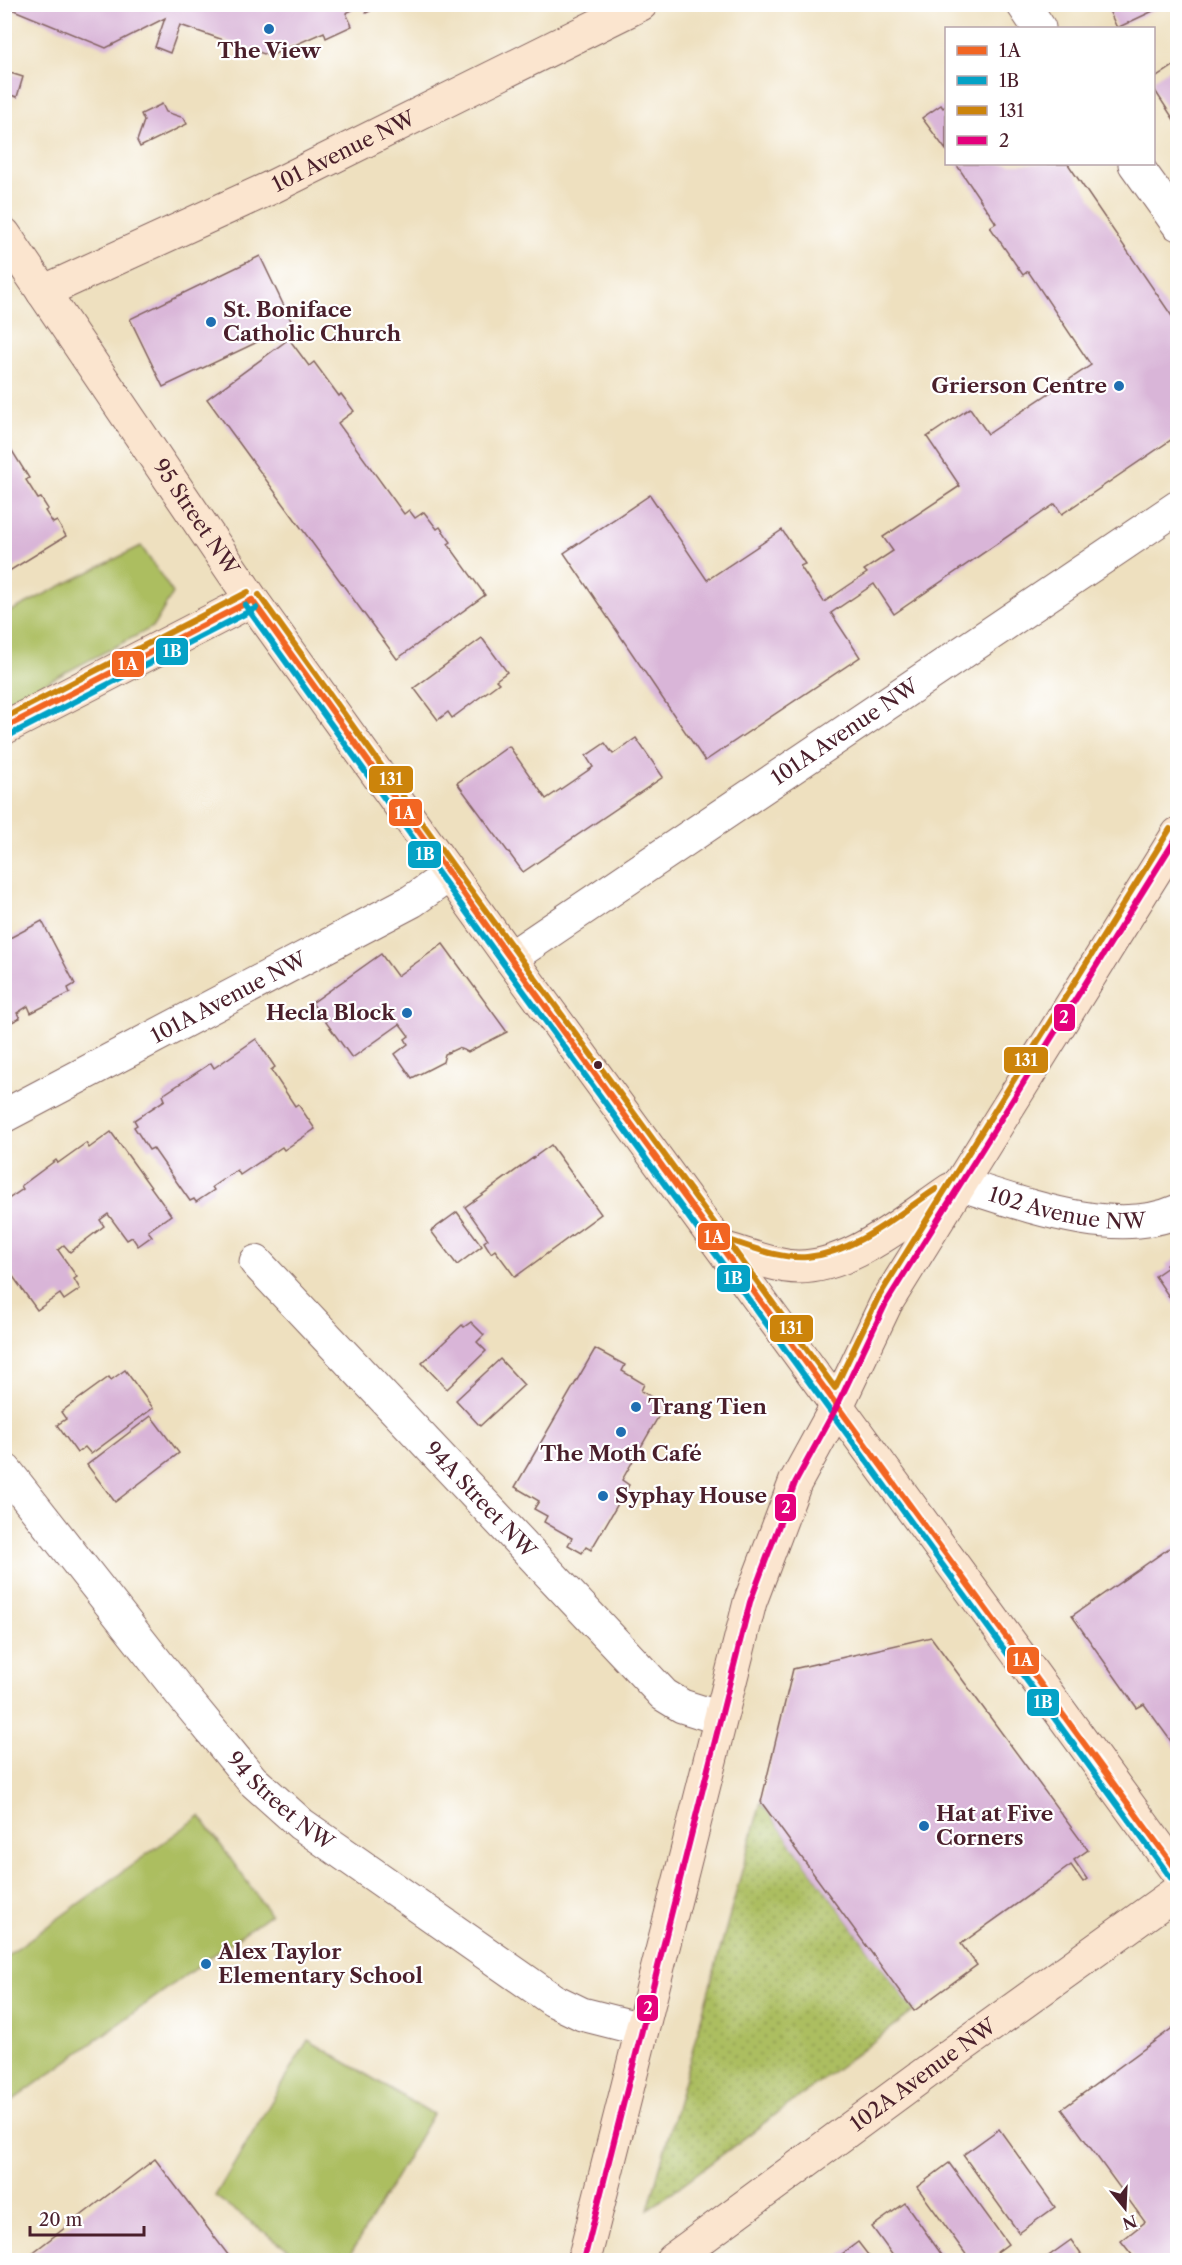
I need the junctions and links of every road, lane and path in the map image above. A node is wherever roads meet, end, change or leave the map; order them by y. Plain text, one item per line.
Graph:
1 (640, 4) edge
2 (1023, 4) edge
3 (1039, 27) edge
4 (1136, 165) edge
5 (1178, 224) edge
6 (4, 234) edge
7 (43, 292) junction
8 (1178, 507) edge
9 (252, 600) junction
10 (4, 728) edge
11 (1178, 834) edge
12 (449, 875) junction
13 (510, 958) junction
14 (4, 1116) edge
15 (959, 1184) junction
16 (1178, 1211) edge
17 (723, 1248) junction
18 (256, 1262) dead end
19 (837, 1406) junction
20 (6, 1471) dead end
21 (720, 1718) junction
22 (1178, 1873) edge
23 (1178, 1891) edge
24 (641, 2029) junction
25 (584, 2260) edge
26 (672, 2260) edge

1 - 7 main road, 101 Avenue NW
2 - 3 street
4 - 5 street
6 - 7 main road, 95 Street NW
7 - 9 main road, 95 Street NW
8 - 13 street, 101A Avenue NW
9 - 10 main road
9 - 12 main road, 95 Street NW
11 - 15 main road
12 - 13 main road, 95 Street NW
12 - 14 street, 101A Avenue NW
13 - 17 main road, 95 Street NW
15 - 16 street, 102 Avenue NW
15 - 17 main road
15 - 19 main road
17 - 19 main road, 95 Street NW
18 - 21 street, 94A Street NW
19 - 21 main road
19 - 22 main road, 95 Street NW
20 - 24 street, 94 Street NW
21 - 24 main road
23 - 26 main road, 102A Avenue NW
24 - 25 main road

